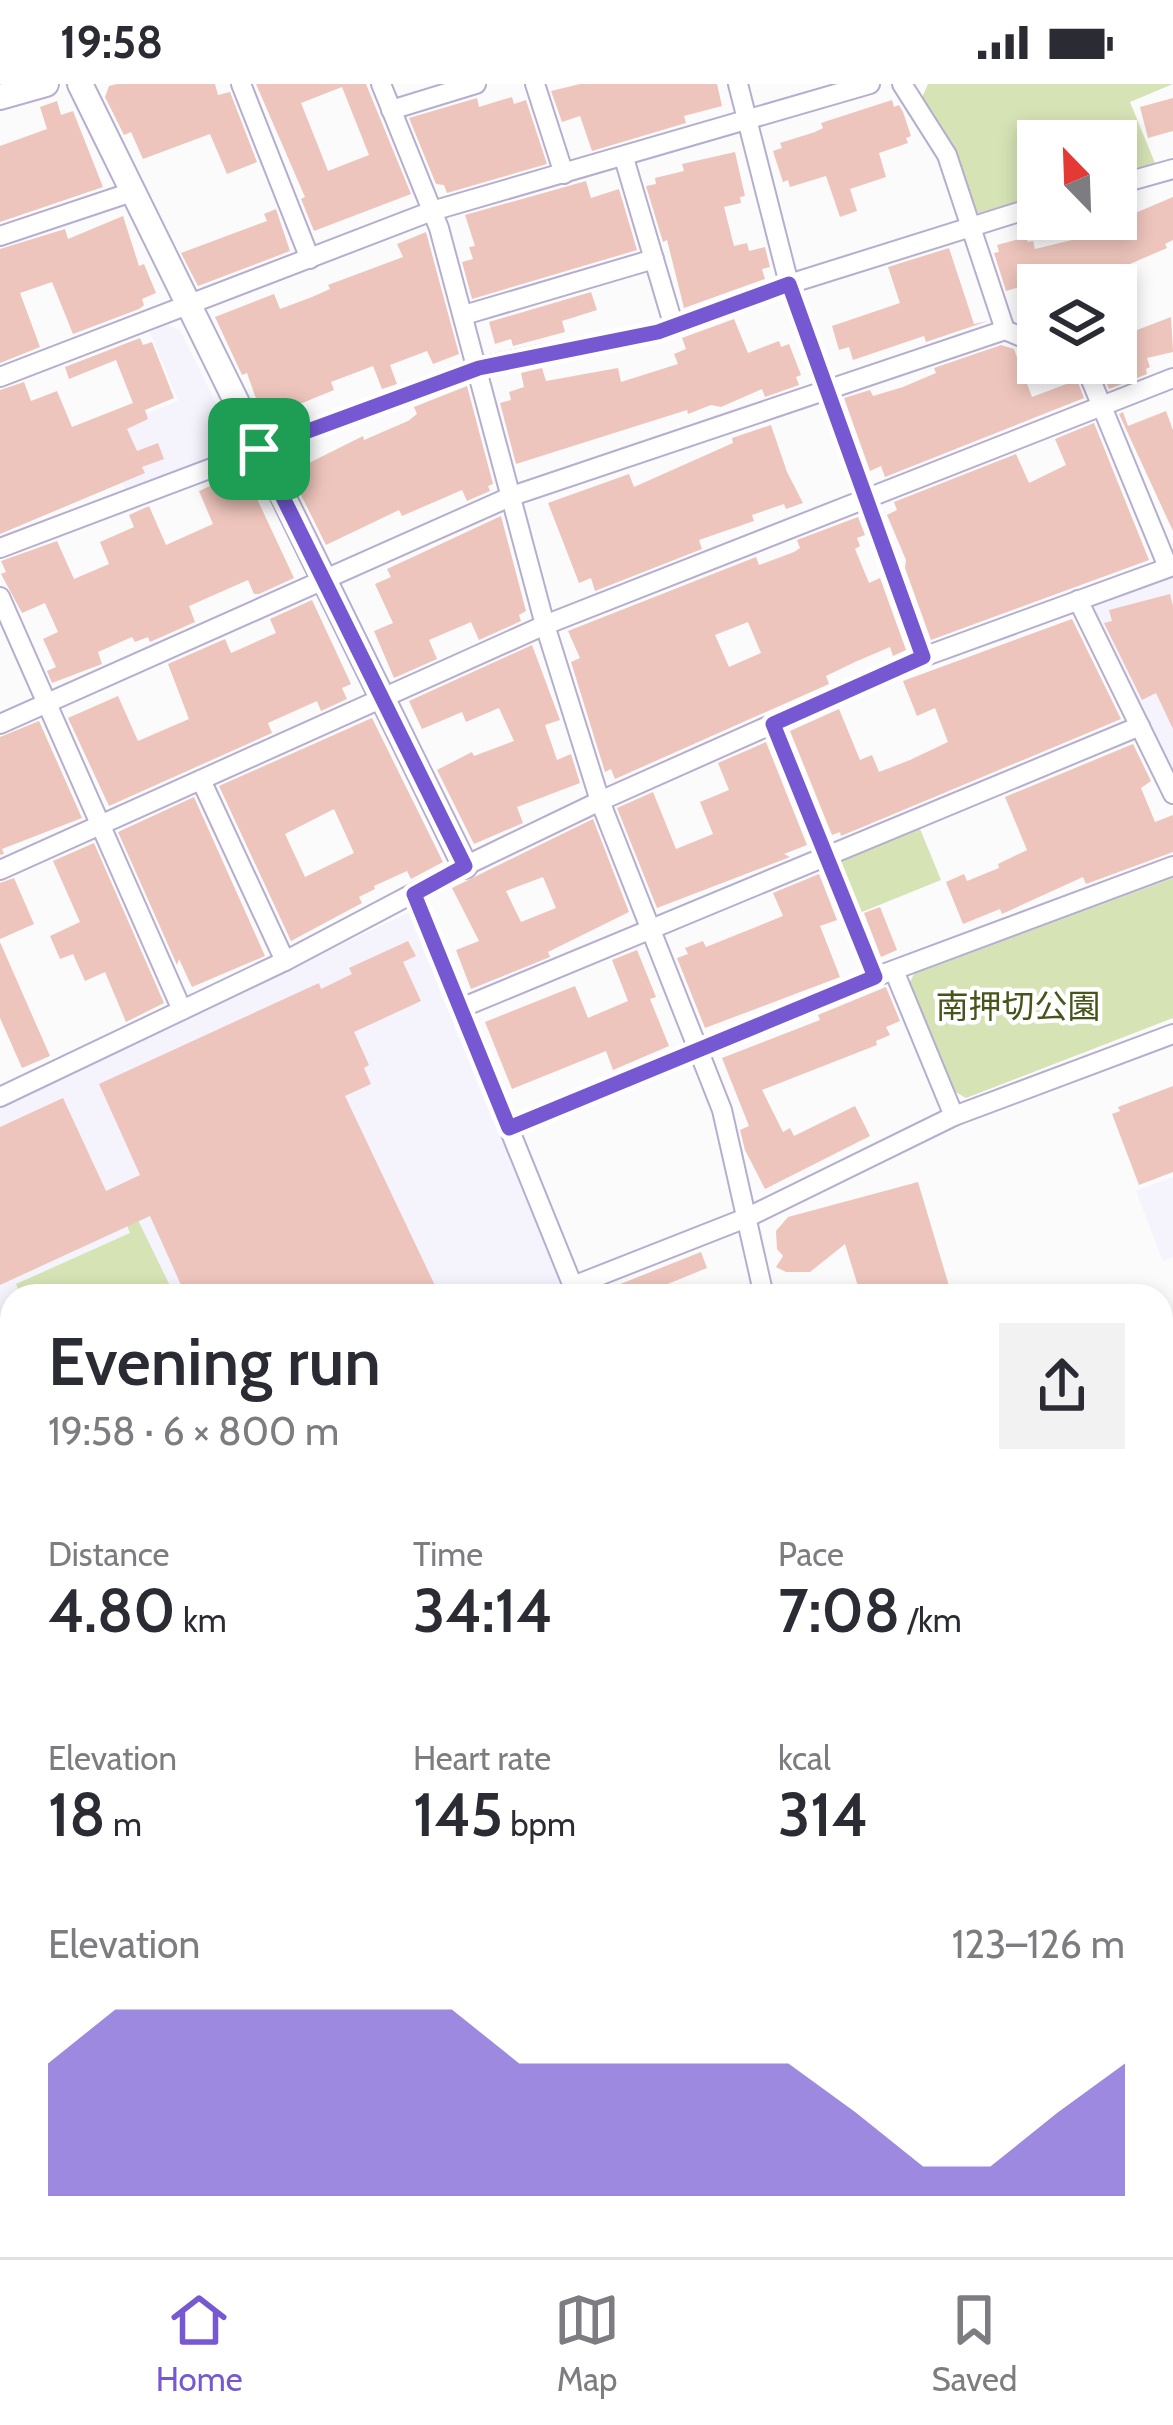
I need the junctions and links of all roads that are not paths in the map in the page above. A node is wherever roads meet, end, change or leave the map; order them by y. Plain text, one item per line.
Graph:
1 (46, 84) edge
2 (241, 84) edge
3 (381, 84) edge
4 (476, 84) edge
5 (535, 84) edge
6 (738, 84) edge
7 (870, 84) edge
8 (902, 84) edge
9 (83, 85) edge
10 (0, 97) edge
11 (391, 110) junction
12 (747, 120) junction
13 (624, 158) junction
14 (1173, 169) edge
15 (564, 174) junction
16 (1137, 179) edge
17 (132, 192) junction
18 (432, 211) junction
19 (1017, 212) edge
20 (970, 225) junction
21 (0, 236) edge
22 (310, 259) junction
23 (654, 259) junction
24 (789, 284) junction
25 (188, 306) junction
26 (464, 315) junction
27 (674, 327) junction
28 (1005, 330) junction
29 (1017, 335) edge
30 (479, 368) junction
31 (0, 376) edge
32 (1173, 378) edge
33 (1092, 384) edge
34 (829, 392) junction
35 (1102, 409) junction
36 (259, 449) junction
37 (512, 496) junction
38 (868, 499) junction
39 (0, 548) edge
40 (1171, 567) edge
41 (323, 580) junction
42 (0, 597) edge
43 (1078, 600) junction
44 (544, 625) junction
45 (923, 657) junction
46 (382, 699) junction
47 (47, 703) junction
48 (0, 724) edge
49 (773, 724) junction
50 (1140, 726) junction
51 (201, 780) junction
52 (1173, 794) edge
53 (600, 801) junction
54 (101, 825) junction
55 (828, 855) junction
56 (465, 866) junction
57 (1173, 866) edge
58 (0, 870) edge
59 (414, 894) junction
60 (651, 929) junction
61 (285, 962) junction
62 (896, 973) junction
63 (875, 977) junction
64 (460, 1008) junction
65 (182, 1010) junction
66 (1173, 1034) edge
67 (698, 1048) junction
68 (0, 1096) edge
69 (954, 1116) junction
70 (509, 1128) junction
71 (746, 1218) junction
72 (572, 1284) edge
73 (591, 1284) edge
74 (761, 1284) edge

1 - 10 street
2 - 22 street
3 - 11 street
4 - 11 street
5 - 15 street
6 - 12 street
7 - 12 street
8 - 20 street
9 - 17 street
11 - 18 street
12 - 13 street
12 - 24 street
13 - 15 street
13 - 23 street
14 - 16 street
15 - 18 street
17 - 21 street
17 - 25 street
18 - 22 street
18 - 26 street
19 - 20 street
20 - 24 street
20 - 28 street
22 - 25 street
23 - 26 street
23 - 27 street
24 - 27 street
24 - 34 street
25 - 31 street
25 - 36 street
26 - 30 street
27 - 30 street
28 - 29 street
28 - 34 street
30 - 36 street
30 - 37 street
32 - 35 street
33 - 35 street
34 - 37 street
34 - 38 street
35 - 38 street
35 - 40 street
36 - 39 street
36 - 41 street
37 - 41 street
37 - 44 street
38 - 44 street
38 - 45 street
40 - 43 street
41 - 46 street
41 - 47 street
42 - 47 street
43 - 45 street
43 - 50 street
44 - 46 street
44 - 53 street
45 - 49 street
46 - 51 street
46 - 56 street
47 - 48 street
47 - 54 street
49 - 53 street
49 - 55 street
50 - 52 street
50 - 55 street
51 - 54 street
51 - 61 street
53 - 56 street
53 - 60 street
54 - 58 street
54 - 65 street
55 - 60 street
55 - 63 street
56 - 59 street
57 - 62 street
59 - 61 street
59 - 64 street
60 - 64 street
60 - 67 street
61 - 65 street
62 - 63 street
62 - 69 street
63 - 67 street
64 - 70 street
65 - 68 street
66 - 69 street
67 - 70 street
67 - 71 street
69 - 71 street
70 - 72 street
71 - 73 street
71 - 74 street

